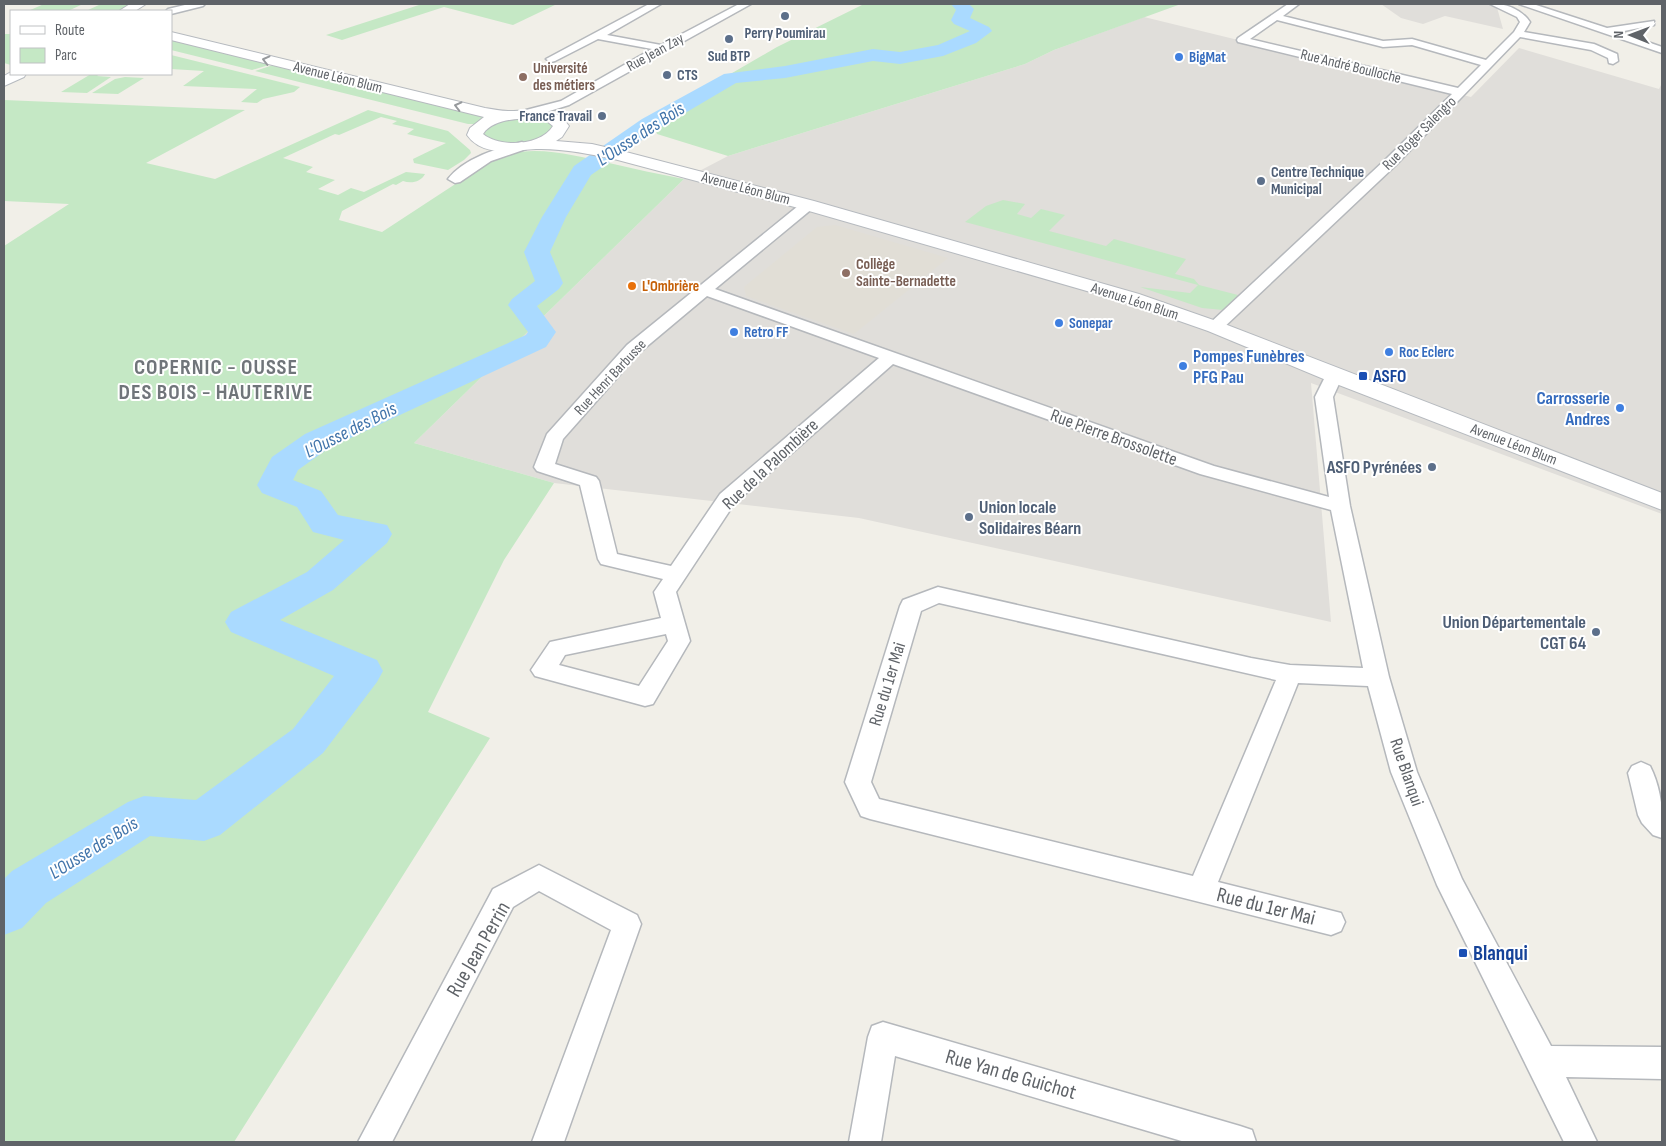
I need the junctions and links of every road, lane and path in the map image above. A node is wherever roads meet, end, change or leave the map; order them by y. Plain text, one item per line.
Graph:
1 (140, 4) edge
2 (200, 4) edge
3 (656, 4) edge
4 (746, 4) edge
5 (1294, 4) edge
6 (1495, 4) edge
7 (1524, 4) edge
8 (127, 10) edge
9 (172, 11) edge
10 (1276, 17) junction
11 (1650, 23) dead end
12 (1606, 32) junction
13 (1518, 34) junction
14 (172, 36) edge
15 (597, 36) junction
16 (662, 48) junction
17 (1662, 50) edge
18 (551, 59) dead end
19 (1613, 61) dead end
20 (1488, 64) junction
21 (17, 75) edge
22 (4, 82) edge
23 (1459, 92) junction
24 (565, 103) junction
25 (530, 113) junction
26 (506, 115) junction
27 (558, 125) junction
28 (474, 133) junction
29 (529, 145) junction
30 (603, 151) junction
31 (481, 160) junction
32 (455, 179) dead end
33 (808, 205) junction
34 (704, 290) junction
35 (1216, 327) junction
36 (891, 357) junction
37 (1334, 375) junction
38 (1662, 502) edge
39 (1340, 506) junction
40 (677, 575) junction
41 (674, 624) junction
42 (1290, 674) junction
43 (1377, 677) junction
44 (1641, 773) dead end
45 (1662, 827) edge
46 (1200, 890) junction
47 (1331, 922) dead end
48 (1542, 1061) junction
49 (1662, 1063) edge
50 (374, 1142) edge
51 (548, 1142) edge
52 (865, 1142) edge
53 (1240, 1142) edge
54 (1581, 1142) edge

1 - 8 street
2 - 9 street
3 - 15 street
4 - 16 street, Rue Jean Zay
5 - 10 street
6 - 13 street
7 - 12 street
10 - 20 street
10 - 23 street, Rue André Boulloche
11 - 12 street
12 - 17 street
13 - 19 street
13 - 20 street, Rue Roger Salengro
26 -> 14 street, Avenue Léon Blum
15 - 16 street
15 - 18 street
16 - 24 street, Rue Jean Zay
20 - 23 street, Rue Roger Salengro
21 - 22 street
23 - 35 street, Rue Roger Salengro
24 - 25 street, Rue Jean Zay
24 - 27 street
25 - 26 street, Avenue Léon Blum
25 - 27 street, Avenue Léon Blum
26 - 28 street
27 - 29 street
27 - 30 street, Avenue Léon Blum
28 - 29 street, Avenue Léon Blum
28 - 31 street
29 - 30 street, Avenue Léon Blum
29 - 31 street
30 - 33 street, Avenue Léon Blum
31 - 32 street
33 - 34 street, Rue Henri Barbusse
33 - 35 street, Avenue Léon Blum
34 - 36 street, Rue Pierre Brossolette
34 - 40 street, Rue Henri Barbusse
35 - 37 street, Avenue Léon Blum
36 - 39 street, Rue Pierre Brossolette
36 - 40 street, Rue de la Palombière
37 - 38 street, Avenue Léon Blum
37 - 39 street, Rue Blanqui
39 - 43 street, Rue Blanqui
40 - 41 street, Rue de la Palombière
41 - 41 street, Rue de la Palombière
42 - 43 street, Rue du 1er Mai
42 - 46 street, Rue du 1er Mai
42 - 46 street, Rue du 1er Mai
43 - 48 street, Rue Blanqui
44 - 45 street
46 - 47 street, Rue du 1er Mai
48 - 49 street
48 - 54 street, Rue Blanqui
50 - 51 street, Rue Jean Perrin
52 - 53 street, Rue Yan de Guichot

